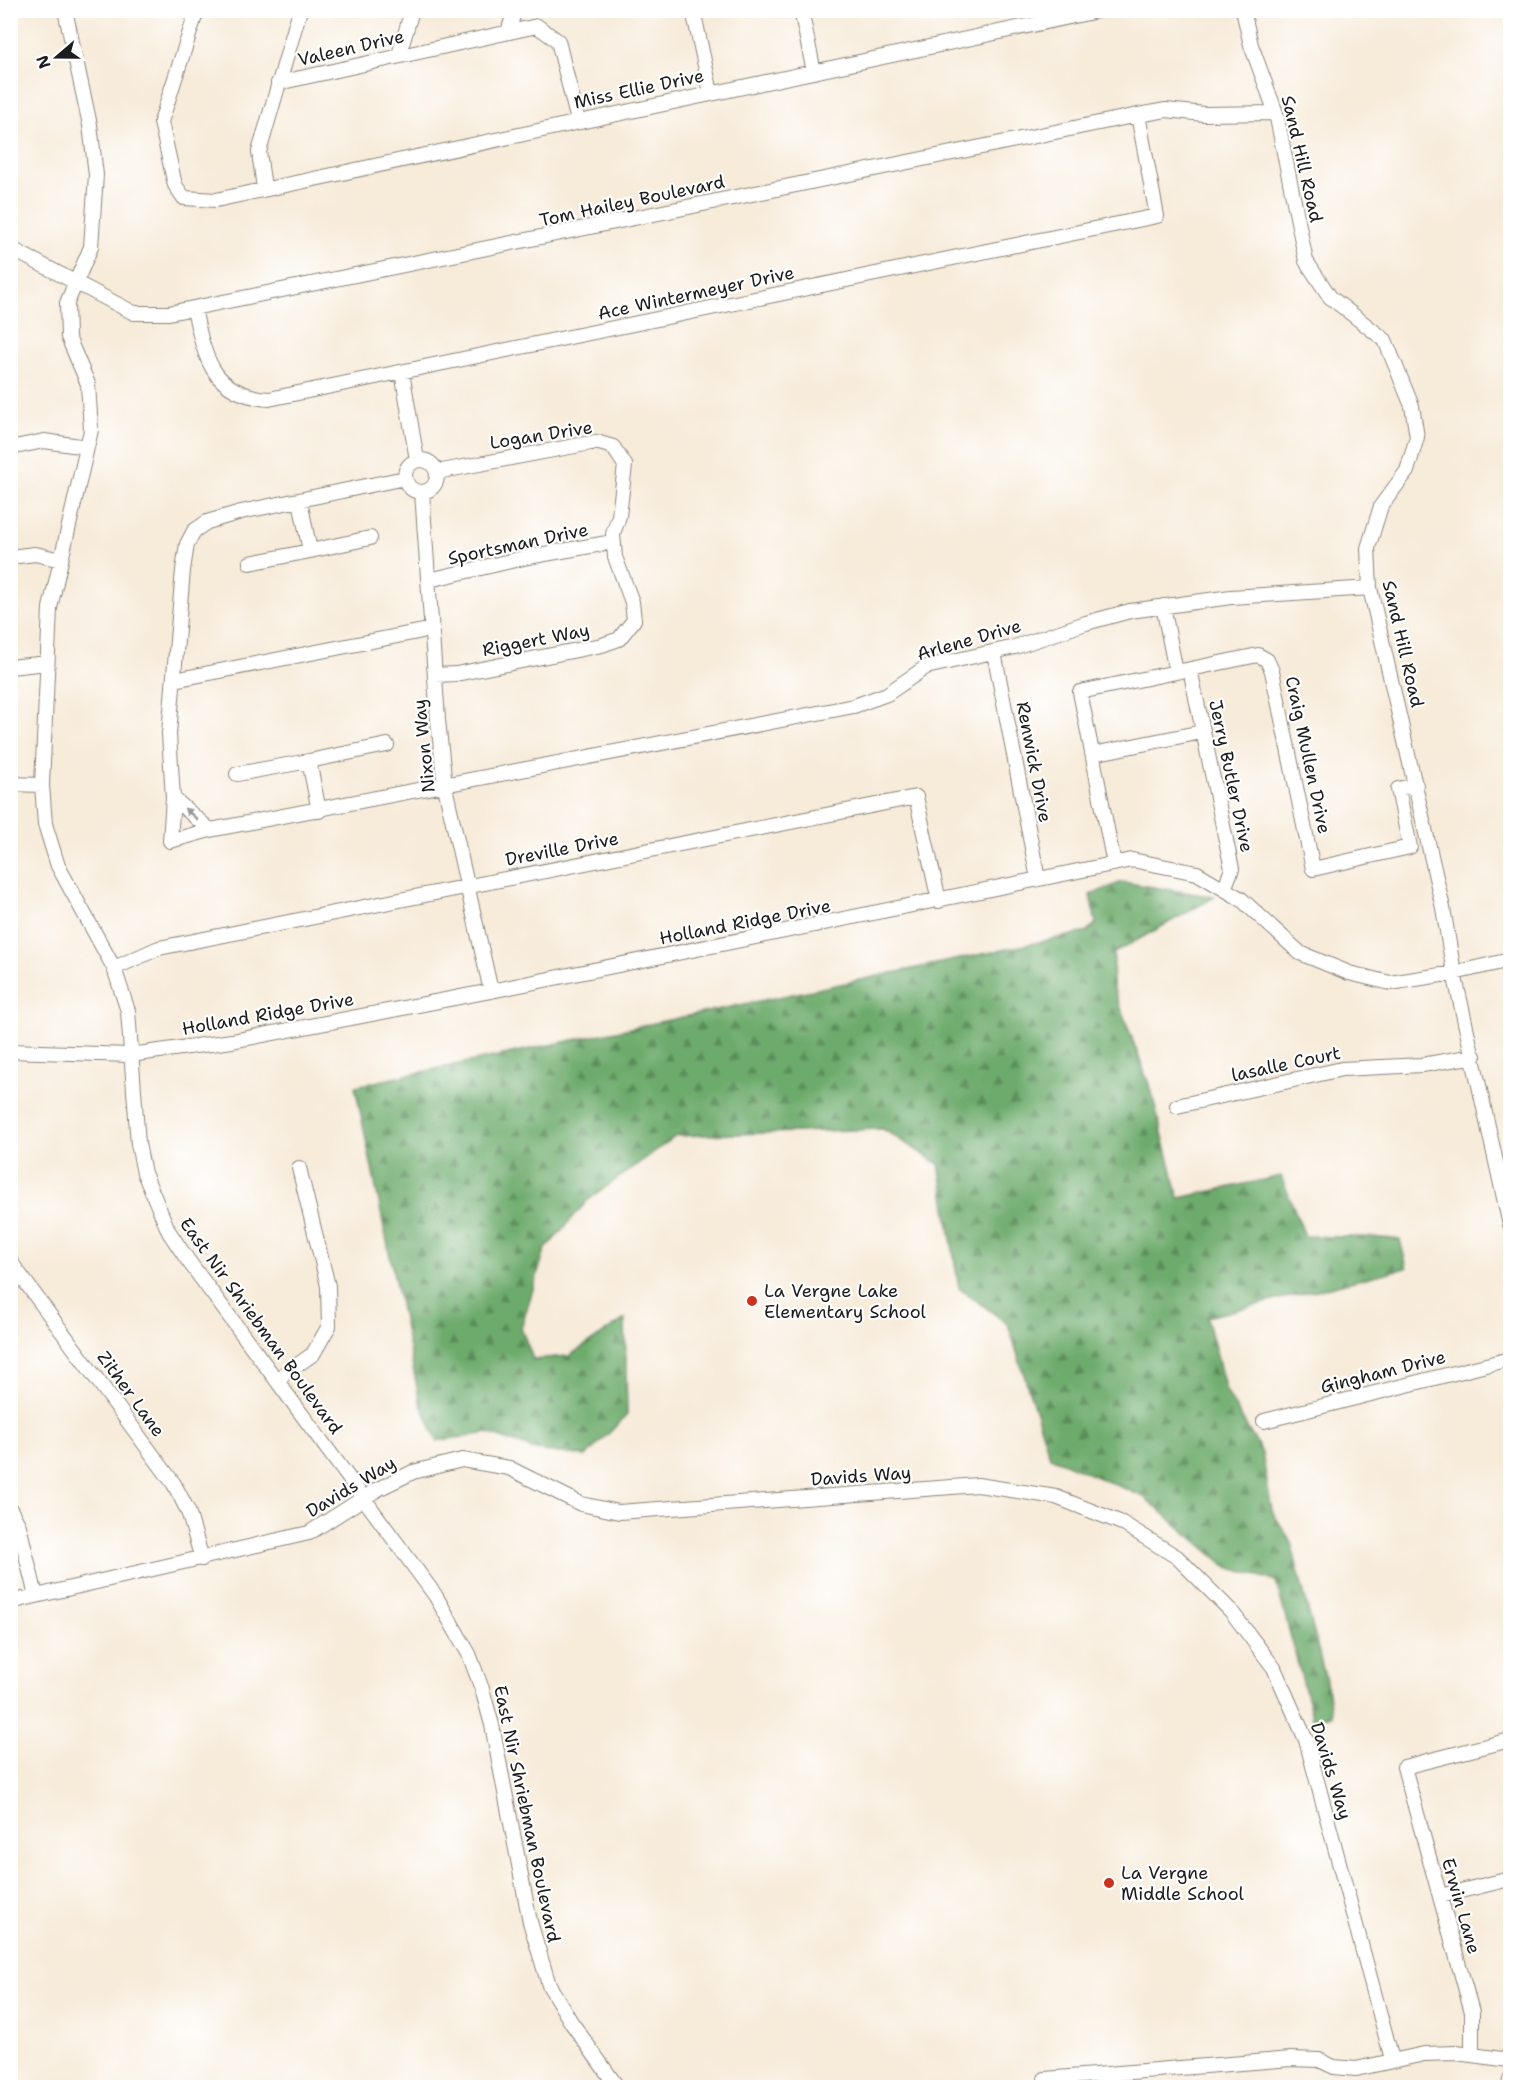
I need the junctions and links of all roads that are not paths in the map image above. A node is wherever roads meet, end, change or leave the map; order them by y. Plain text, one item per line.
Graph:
1 (64, 10) edge
2 (197, 10) edge
3 (300, 10) edge
4 (412, 10) edge
5 (515, 10) edge
6 (693, 10) edge
7 (801, 10) edge
8 (1102, 10) edge
9 (1244, 10) edge
10 (508, 32) junction
11 (399, 55) junction
12 (814, 72) junction
13 (278, 83) junction
14 (711, 93) junction
15 (1276, 113) junction
16 (1138, 115) junction
17 (578, 121) junction
18 (264, 188) junction
19 (10, 248) edge
20 (77, 282) junction
21 (194, 309) junction
22 (402, 372) junction
23 (87, 447) junction
24 (10, 448) edge
25 (417, 460) junction
26 (437, 472) junction
27 (405, 478) junction
28 (422, 492) junction
29 (300, 501) junction
30 (370, 538) dead end
31 (614, 542) junction
32 (310, 551) junction
33 (10, 557) edge
34 (61, 560) junction
35 (250, 563) dead end
36 (429, 580) junction
37 (1370, 588) junction
38 (1163, 606) junction
39 (634, 620) joint
40 (433, 629) junction
41 (994, 652) junction
42 (47, 663) junction
43 (10, 667) edge
44 (1183, 671) junction
45 (435, 675) junction
46 (174, 680) junction
47 (1202, 732) junction
48 (387, 745) dead end
49 (1093, 754) junction
50 (309, 761) junction
51 (237, 774) dead end
52 (10, 784) edge
53 (42, 785) junction
54 (1416, 785) junction
55 (445, 787) junction
56 (173, 798) junction
57 (319, 811) junction
58 (210, 830) junction
59 (1114, 864) junction
60 (1038, 879) junction
61 (469, 886) junction
62 (1224, 889) junction
63 (939, 901) junction
64 (1510, 960) edge
65 (114, 968) junction
66 (1454, 973) junction
67 (491, 991) junction
68 (10, 1051) edge
69 (130, 1055) junction
70 (1474, 1056) junction
71 (1177, 1106) dead end
72 (299, 1168) dead end
73 (1510, 1225) edge
74 (10, 1261) edge
75 (1510, 1359) edge
76 (276, 1380) junction
77 (1264, 1420) dead end
78 (364, 1499) junction
79 (10, 1509) edge
80 (202, 1559) junction
81 (36, 1596) junction
82 (10, 1602) edge
83 (1510, 1740) edge
84 (1510, 1879) edge
85 (1440, 1896) junction
86 (1472, 2055) junction
87 (1392, 2059) junction
88 (1510, 2060) edge
89 (1044, 2079) dead end
90 (1510, 2080) edge
91 (618, 2088) edge
92 (1509, 2088) edge

1 - 20 street, East Nir Shriebman Boulevard
2 - 18 street, Miss Ellie Drive
3 - 13 street
4 - 11 street
5 - 10 street
6 - 14 street
7 - 12 street
8 - 12 street, Miss Ellie Drive
9 - 15 street, Sand Hill Road
10 - 11 street, Valeen Drive
10 - 17 street, Valeen Drive
11 - 13 street, Valeen Drive
12 - 14 street, Miss Ellie Drive
13 - 18 street
14 - 17 street, Miss Ellie Drive
15 - 16 street, Tom Hailey Boulevard
15 - 37 street, Sand Hill Road
16 - 21 street, Tom Hailey Boulevard
16 - 22 street, Ace Wintermeyer Drive
17 - 18 street, Miss Ellie Drive
19 - 20 street, Tom Hailey Boulevard
20 - 21 street, Tom Hailey Boulevard
20 - 23 street, East Nir Shriebman Boulevard
21 - 22 street, Ace Wintermeyer Drive
22 - 25 street
23 - 24 street
23 - 34 street, East Nir Shriebman Boulevard
25 - 26 street
25 - 27 street
26 - 28 street
26 - 31 street, Logan Drive
27 - 28 street
27 - 29 street
28 - 36 street, Nixon Way
29 - 32 street
29 - 46 street
30 - 32 street
31 - 36 street, Sportsman Drive
31 - 39 street, Logan Drive
32 - 35 street
33 - 34 street
34 - 42 street, East Nir Shriebman Boulevard
36 - 40 street, Nixon Way
37 - 38 street, Arlene Drive
37 - 54 street, Sand Hill Road
38 - 41 street, Arlene Drive
38 - 44 street, Jerry Butler Drive
39 - 45 street, Riggert Way
40 - 45 street, Nixon Way
40 - 46 street
41 - 55 street, Arlene Drive
41 - 60 street, Renwick Drive
42 - 43 street
42 - 53 street, East Nir Shriebman Boulevard
44 - 47 street, Jerry Butler Drive
44 - 49 street, Craig Mullen Drive
44 - 54 street, Craig Mullen Drive
45 - 55 street, Nixon Way
46 - 56 street
47 - 49 street
47 - 62 street, Jerry Butler Drive
48 - 50 street
49 - 59 street
50 - 51 street
50 - 57 street
52 - 53 street
53 - 65 street, East Nir Shriebman Boulevard
54 - 66 street, Sand Hill Road
55 - 57 street, Arlene Drive
55 - 61 street, Nixon Way
58 -> 56 street
56 - 58 street, Arlene Drive
57 - 58 street, Arlene Drive
59 - 60 street, Holland Ridge Drive
59 - 62 street, Holland Ridge Drive
60 - 63 street, Holland Ridge Drive
61 - 63 street, Dreville Drive
61 - 65 street, Dreville Drive
61 - 67 street, Nixon Way
62 - 66 street, Holland Ridge Drive
63 - 67 street, Holland Ridge Drive
64 - 66 street, Holland Ridge Drive
65 - 69 street, East Nir Shriebman Boulevard
66 - 70 street, Sand Hill Road
67 - 69 street, Holland Ridge Drive
68 - 69 street, Holland Ridge Drive
69 - 76 street, East Nir Shriebman Boulevard
70 - 71 street, lasalle Court
70 - 73 street, Sand Hill Road
72 - 76 street
74 - 80 street, Zither Lane
75 - 77 street, Gingham Drive
76 - 78 street, East Nir Shriebman Boulevard
78 - 80 street, Davids Way
78 - 87 street, Davids Way
78 - 91 street, East Nir Shriebman Boulevard
79 - 81 street
80 - 81 street, Davids Way
81 - 82 street, Davids Way
83 - 85 street, Erwin Lane
84 - 85 street
85 - 86 street, Erwin Lane
86 - 87 street
86 - 88 street
87 - 89 street
90 - 92 street

